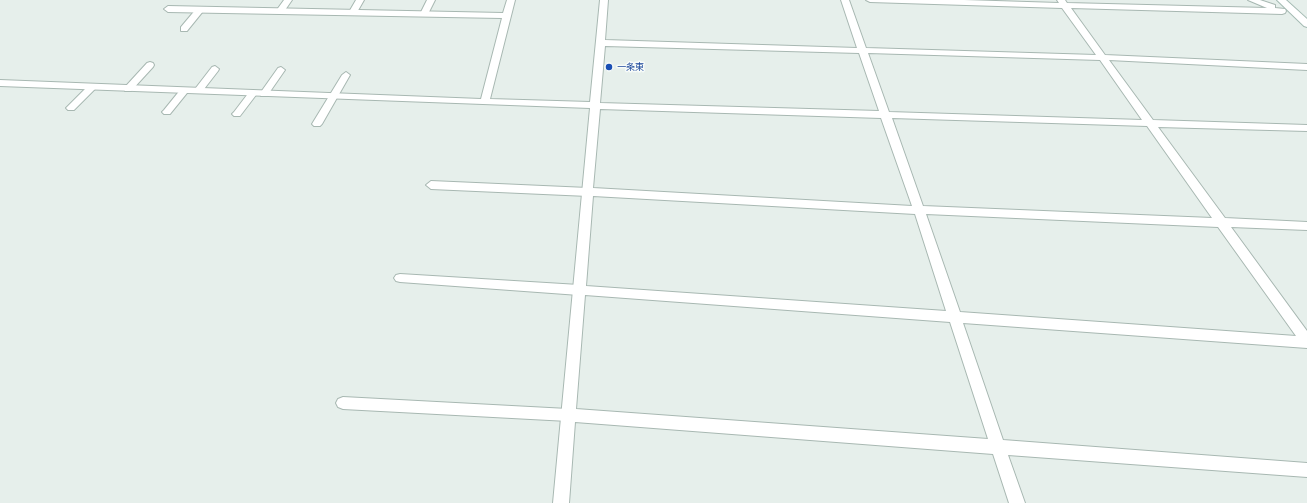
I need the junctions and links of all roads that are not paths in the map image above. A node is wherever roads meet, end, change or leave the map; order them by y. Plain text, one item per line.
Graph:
1 (288, 0) edge
2 (360, 0) edge
3 (431, 0) edge
4 (511, 0) edge
5 (604, 0) edge
6 (845, 0) edge
7 (870, 0) edge
8 (1252, 0) edge
9 (1281, 0) edge
10 (1063, 3) edge
11 (168, 9) dead end
12 (200, 10) junction
13 (280, 11) junction
14 (1282, 11) junction
15 (1293, 11) junction
16 (353, 12) junction
17 (424, 14) junction
18 (507, 16) junction
19 (1307, 24) edge
20 (184, 29) dead end
21 (601, 43) junction
22 (864, 51) junction
23 (1102, 58) junction
24 (150, 65) dead end
25 (1307, 67) edge
26 (215, 69) dead end
27 (281, 70) dead end
28 (346, 75) dead end
29 (0, 83) edge
30 (92, 87) junction
31 (128, 89) junction
32 (184, 91) junction
33 (198, 91) junction
34 (253, 93) junction
35 (264, 94) junction
36 (333, 96) junction
37 (485, 101) junction
38 (595, 105) junction
39 (72, 108) dead end
40 (167, 112) dead end
41 (237, 114) dead end
42 (886, 115) junction
43 (1151, 123) junction
44 (317, 124) dead end
45 (1307, 128) edge
46 (431, 185) dead end
47 (588, 192) junction
48 (919, 210) junction
49 (1221, 222) junction
50 (1307, 226) edge
51 (400, 278) dead end
52 (579, 290) junction
53 (954, 316) junction
54 (1307, 341) edge
55 (343, 403) dead end
56 (568, 415) junction
57 (997, 446) junction
58 (1307, 470) edge
59 (561, 503) edge
60 (1017, 503) edge

1 - 13 lane
2 - 16 lane
3 - 17 lane
4 - 18 street
5 - 21 street
6 - 22 street
7 - 10 street
8 - 14 street
9 - 15 street
10 - 14 street
10 - 23 street
11 - 12 street
12 - 13 street
12 - 20 lane
13 - 16 street
14 - 15 street
15 - 19 street
16 - 17 street
17 - 18 street
18 - 37 street
21 - 22 street
21 - 38 street
22 - 23 street
22 - 42 street
23 - 25 street
23 - 43 street
24 - 31 lane
26 - 33 lane
27 - 35 lane
28 - 36 lane
29 - 30 street
30 - 31 street
30 - 39 lane
31 - 32 street
32 - 33 street
32 - 40 lane
33 - 34 street
34 - 35 street
34 - 41 lane
35 - 36 street
36 - 37 street
36 - 44 lane
37 - 38 street
38 - 42 street
38 - 47 street
42 - 43 street
42 - 48 street
43 - 45 street
43 - 49 street
46 - 47 lane
47 - 48 street
47 - 52 street
48 - 49 street
48 - 53 street
49 - 50 street
49 - 54 street
51 - 52 lane
52 - 53 street
52 - 56 street
53 - 54 street
53 - 57 street
55 - 56 lane
56 - 57 street
56 - 59 street
57 - 58 street
57 - 60 street

